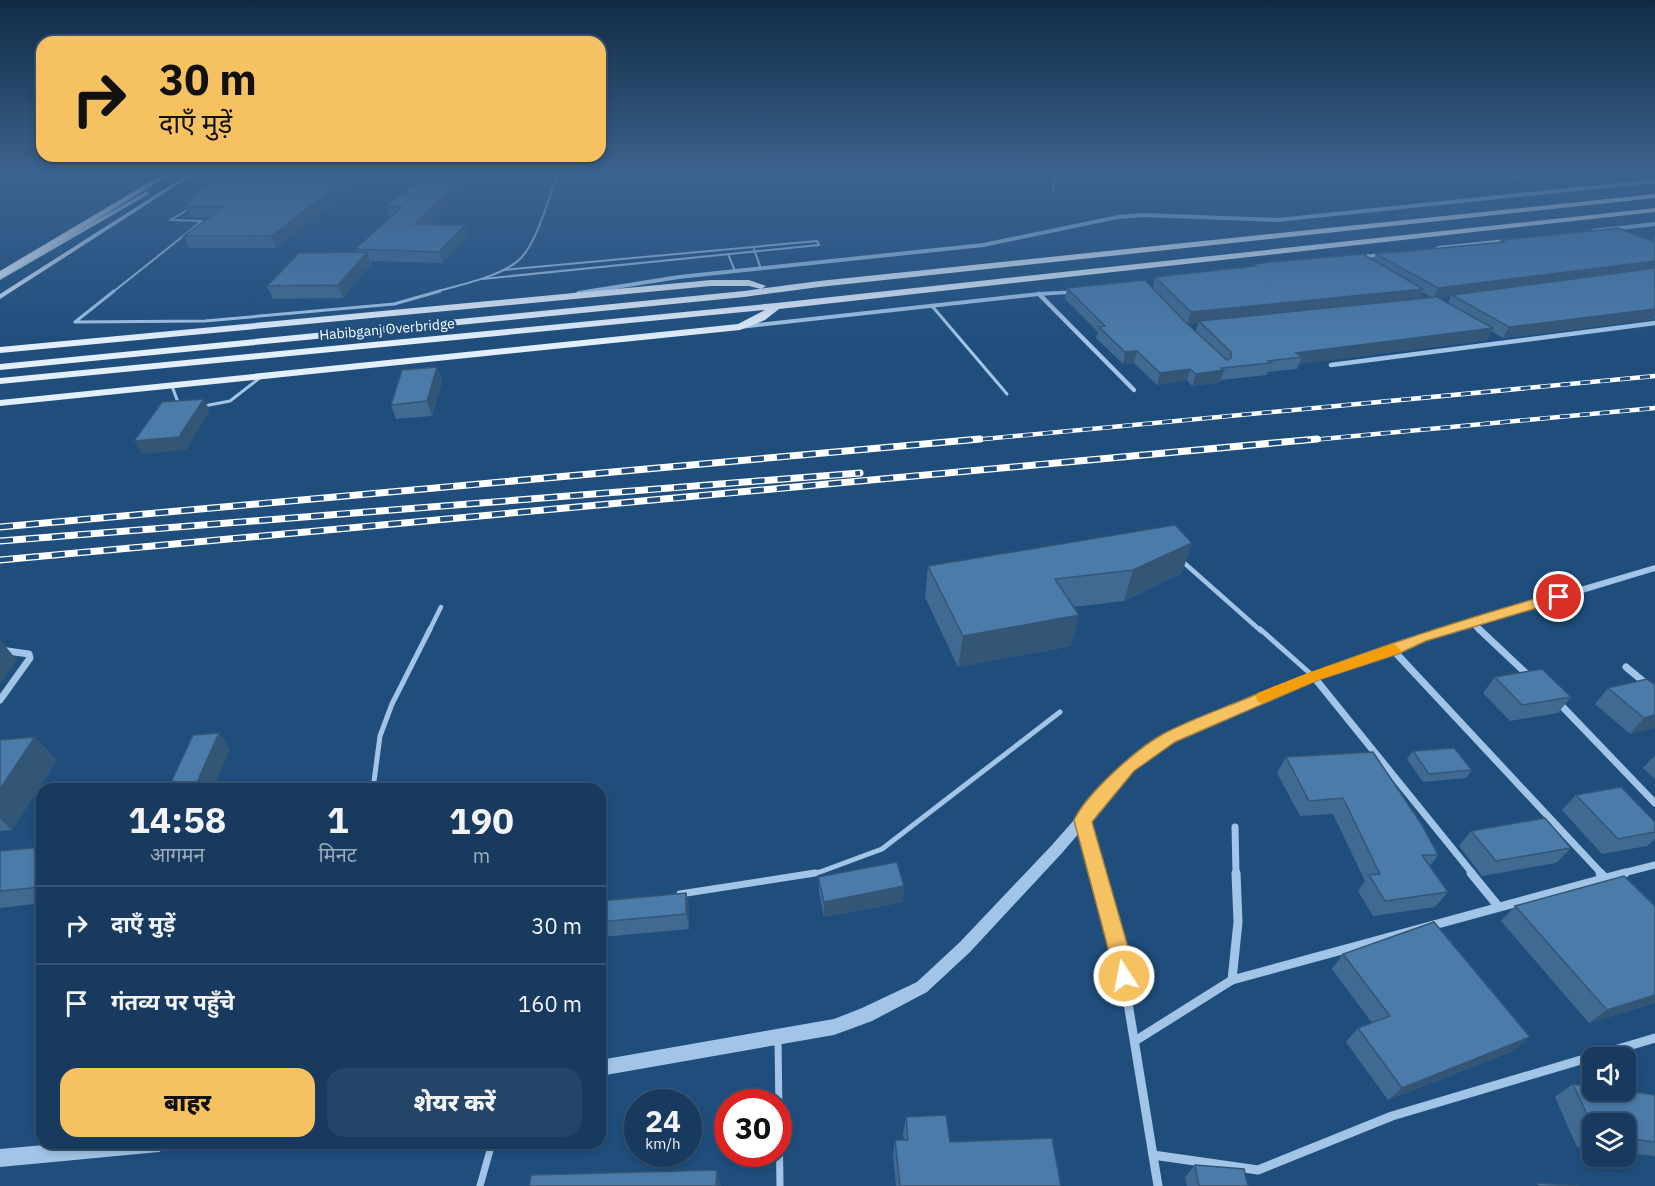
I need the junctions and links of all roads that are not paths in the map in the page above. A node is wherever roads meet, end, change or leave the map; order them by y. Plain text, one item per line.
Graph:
1 (73, 231) edge
2 (79, 231) edge
3 (102, 231) edge
4 (189, 231) edge
5 (536, 231) edge
6 (1047, 231) edge
7 (1323, 231) edge
8 (1460, 231) edge
9 (1590, 231) edge
10 (1613, 231) edge
11 (1585, 232) edge
12 (1617, 233) edge
13 (1527, 238) edge
14 (753, 247) junction
15 (727, 249) junction
16 (1435, 249) edge
17 (755, 251) junction
18 (1400, 253) edge
19 (729, 254) junction
20 (1354, 258) junction
21 (1342, 259) edge
22 (1364, 263) edge
23 (761, 268) junction
24 (500, 270) junction
25 (735, 271) junction
26 (0, 276) edge
27 (476, 280) junction
28 (771, 290) junction
29 (1086, 292) edge
30 (1039, 294) junction
31 (560, 296) junction
32 (0, 297) edge
33 (776, 306) junction
34 (932, 306) junction
35 (1655, 323) edge
36 (740, 327) junction
37 (1492, 337) edge
38 (1502, 343) junction
39 (0, 350) edge
40 (1331, 365) dead end
41 (0, 367) edge
42 (261, 377) junction
43 (0, 381) edge
44 (172, 386) junction
45 (1134, 390) dead end
46 (1007, 394) dead end
47 (0, 403) edge
48 (194, 407) edge
49 (184, 408) edge
50 (1180, 559) edge
51 (1655, 568) edge
52 (441, 607) dead end
53 (1472, 623) junction
54 (0, 650) edge
55 (1393, 650) junction
56 (1626, 667) dead end
57 (1313, 676) junction
58 (1533, 679) edge
59 (1655, 691) edge
60 (1551, 695) edge
61 (0, 700) edge
62 (1060, 712) dead end
63 (374, 783) edge
64 (1655, 803) edge
65 (1083, 820) junction
66 (1235, 827) dead end
67 (1655, 865) edge
68 (1606, 879) junction
69 (667, 895) edge
70 (1498, 906) junction
71 (1232, 980) junction
72 (778, 1037) junction
73 (1655, 1038) edge
74 (1135, 1041) junction
75 (606, 1067) edge
76 (64, 1149) edge
77 (490, 1149) edge
78 (1153, 1155) junction
79 (0, 1158) edge
80 (480, 1186) edge
81 (780, 1186) edge
82 (1158, 1186) edge

1 - 26 main road
2 - 26 main road
3 - 32 main road
4 - 27 lane
5 - 24 lane
6 - 23 street
7 - 28 main road, Habibganj Overbridge
8 - 33 main road, Habibganj Overbridge
9 - 11 street
10 - 12 street
13 - 16 street
14 - 15 lane
14 - 17 lane
14 - 17 lane
15 - 19 lane
15 - 24 lane
17 - 19 lane
17 - 23 lane
18 - 20 street
19 - 25 lane
19 - 27 lane
20 - 21 street
20 - 22 street
23 - 25 street
24 - 27 lane
25 - 31 street
28 - 31 main road
28 - 33 main road
28 - 41 main road, Habibganj Overbridge
29 - 30 street
30 - 34 street
30 - 45 street
31 - 39 main road
33 - 36 main road
33 - 43 main road, Habibganj Overbridge
34 - 36 street
34 - 46 lane
35 - 38 street
36 - 42 main road
37 - 38 street
38 - 40 street
42 - 44 main road
42 - 48 lane
44 - 47 main road
44 - 49 lane
50 - 57 lane
51 - 53 street
52 - 63 lane
53 - 55 street
53 - 58 street
54 - 61 street
55 - 57 street
55 - 68 street
56 - 59 street
57 - 65 street
57 - 70 street
60 - 64 street
62 - 69 lane
65 - 72 street
65 - 74 street
66 - 71 street
67 - 68 street
68 - 70 street
70 - 71 street
71 - 74 street
72 - 75 street
72 - 81 lane
73 - 78 street
74 - 78 street
76 - 79 street
77 - 80 lane
78 - 82 street

